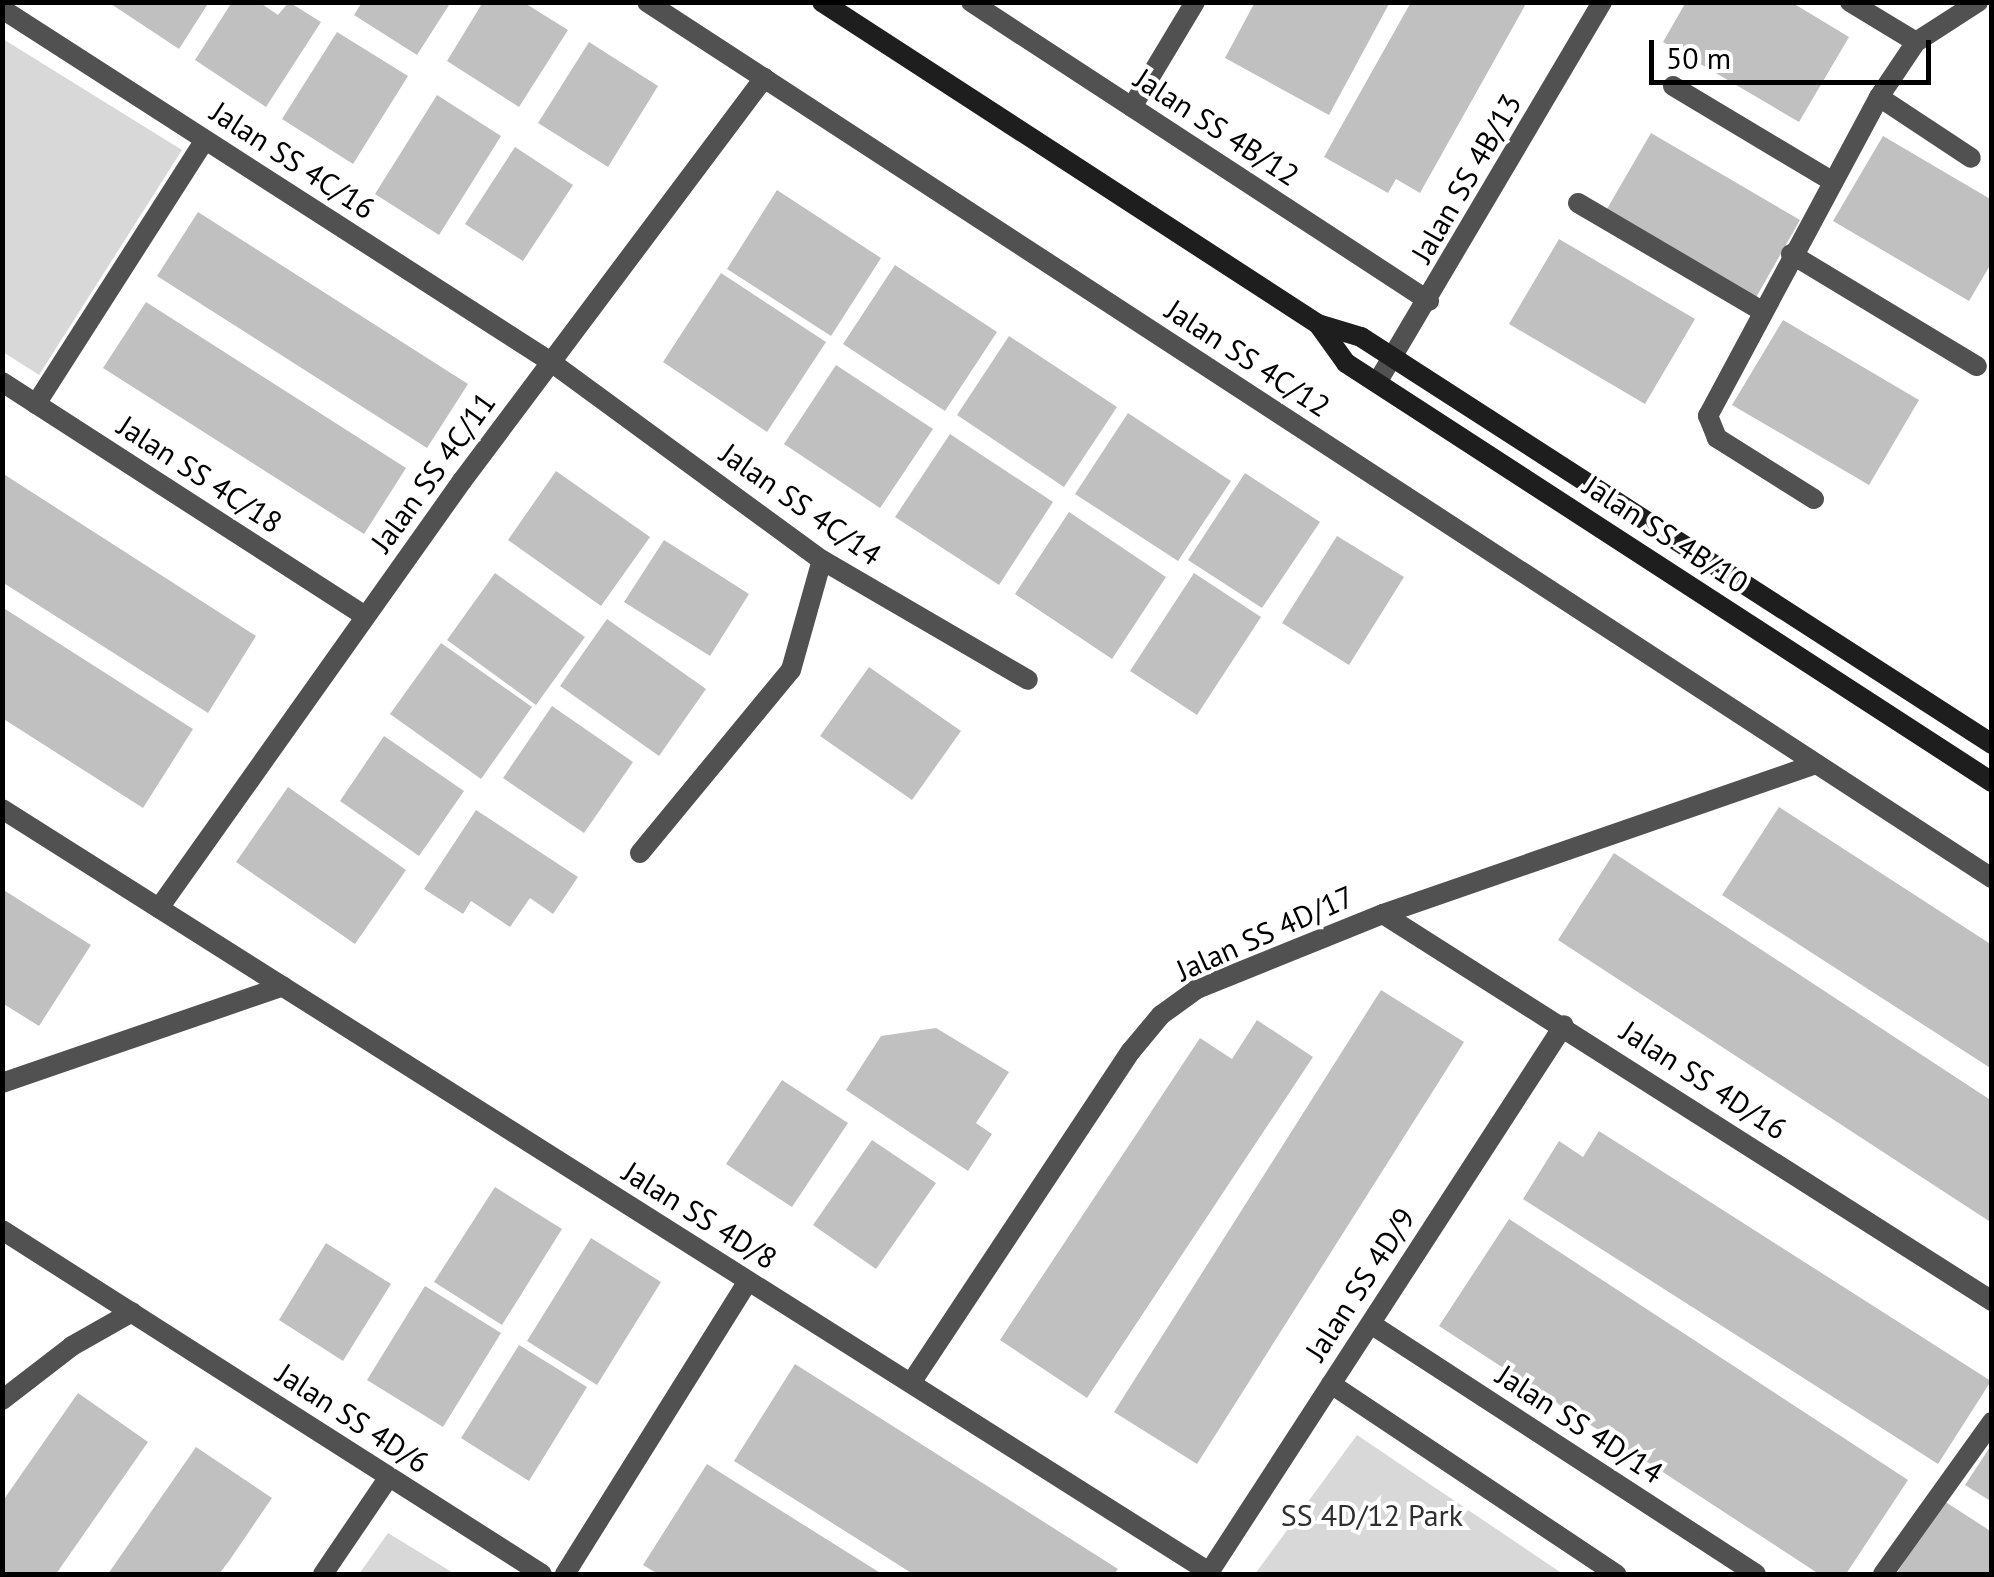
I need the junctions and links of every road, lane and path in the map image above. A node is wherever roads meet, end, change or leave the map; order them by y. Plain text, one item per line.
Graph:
1 (647, 2) edge
2 (822, 2) edge
3 (971, 2) edge
4 (1194, 2) edge
5 (1602, 2) edge
6 (1850, 2) edge
7 (1978, 2) edge
8 (2, 9) edge
9 (1916, 42) junction
10 (764, 78) junction
11 (1673, 86) dead end
12 (1879, 97) junction
13 (1132, 107) junction
14 (205, 140) junction
15 (1971, 158) dead end
16 (1832, 181) junction
17 (1578, 204) dead end
18 (1791, 254) junction
19 (1429, 301) junction
20 (1762, 311) junction
21 (1318, 324) junction
22 (1392, 358) junction
23 (551, 362) junction
24 (1976, 366) dead end
25 (1378, 381) junction
26 (2, 382) edge
27 (36, 404) junction
28 (1814, 499) dead end
29 (822, 560) junction
30 (365, 616) junction
31 (1028, 680) dead end
32 (1992, 744) edge
33 (1816, 764) junction
34 (1992, 782) edge
35 (2, 809) edge
36 (640, 853) dead end
37 (1992, 878) edge
38 (160, 908) junction
39 (1383, 914) junction
40 (283, 986) junction
41 (1564, 1025) junction
42 (2, 1084) edge
43 (2, 1230) edge
44 (748, 1281) junction
45 (1992, 1301) edge
46 (132, 1312) junction
47 (1371, 1324) junction
48 (910, 1384) junction
49 (1331, 1384) junction
50 (2, 1400) edge
51 (1992, 1422) edge
52 (389, 1477) junction
53 (1208, 1573) edge
54 (323, 1574) edge
55 (542, 1574) edge
56 (565, 1574) edge
57 (1616, 1574) edge
58 (1756, 1574) edge
59 (1883, 1574) edge

1 - 10 street, Jalan SS 4C/12
2 - 21 street, Jalan SS 4B/10
3 - 13 street, Jalan SS 4B/12
4 - 13 street
5 - 19 street, Jalan SS 4B/13
6 - 9 street
7 - 9 street
8 - 14 street, Jalan SS 4C/16
9 - 12 street
10 - 23 street, Jalan SS 4C/11
10 - 33 street, Jalan SS 4C/12
11 - 16 street
12 - 15 street
12 - 16 street
13 - 19 street, Jalan SS 4B/12
14 - 23 street, Jalan SS 4C/16
14 - 27 street
16 - 18 street
17 - 20 street
18 - 20 street
18 - 24 street
19 - 22 street, Jalan SS 4B/13
20 - 28 street
21 - 22 street, Jalan SS 4B/10
21 - 25 street, Jalan SS 4B/10
22 - 25 street, Jalan SS 4B/13
22 - 32 street, Jalan SS 4B/10
23 - 29 street, Jalan SS 4C/14
23 - 30 street, Jalan SS 4C/11
25 - 34 street, Jalan SS 4B/10
26 - 27 street, Jalan SS 4C/18
27 - 30 street, Jalan SS 4C/18
29 - 31 street, Jalan SS 4C/14
29 - 36 street
30 - 38 street, Jalan SS 4C/11
33 - 37 street, Jalan SS 4C/12
33 - 39 street, Jalan SS 4D/17
35 - 38 street, Jalan SS 4D/8
38 - 40 street, Jalan SS 4D/8
39 - 41 street, Jalan SS 4D/16
39 - 48 street, Jalan SS 4D/17
40 - 42 street
40 - 44 street, Jalan SS 4D/8
41 - 45 street, Jalan SS 4D/16
41 - 47 street, Jalan SS 4D/9
43 - 46 street, Jalan SS 4D/6
44 - 48 street, Jalan SS 4D/8
44 - 56 street
46 - 50 street
46 - 52 street, Jalan SS 4D/6
47 - 49 street, Jalan SS 4D/9
47 - 58 street, Jalan SS 4D/14
48 - 53 street, Jalan SS 4D/8
49 - 53 street, Jalan SS 4D/9
49 - 57 street
51 - 59 street
52 - 54 street
52 - 55 street, Jalan SS 4D/6

